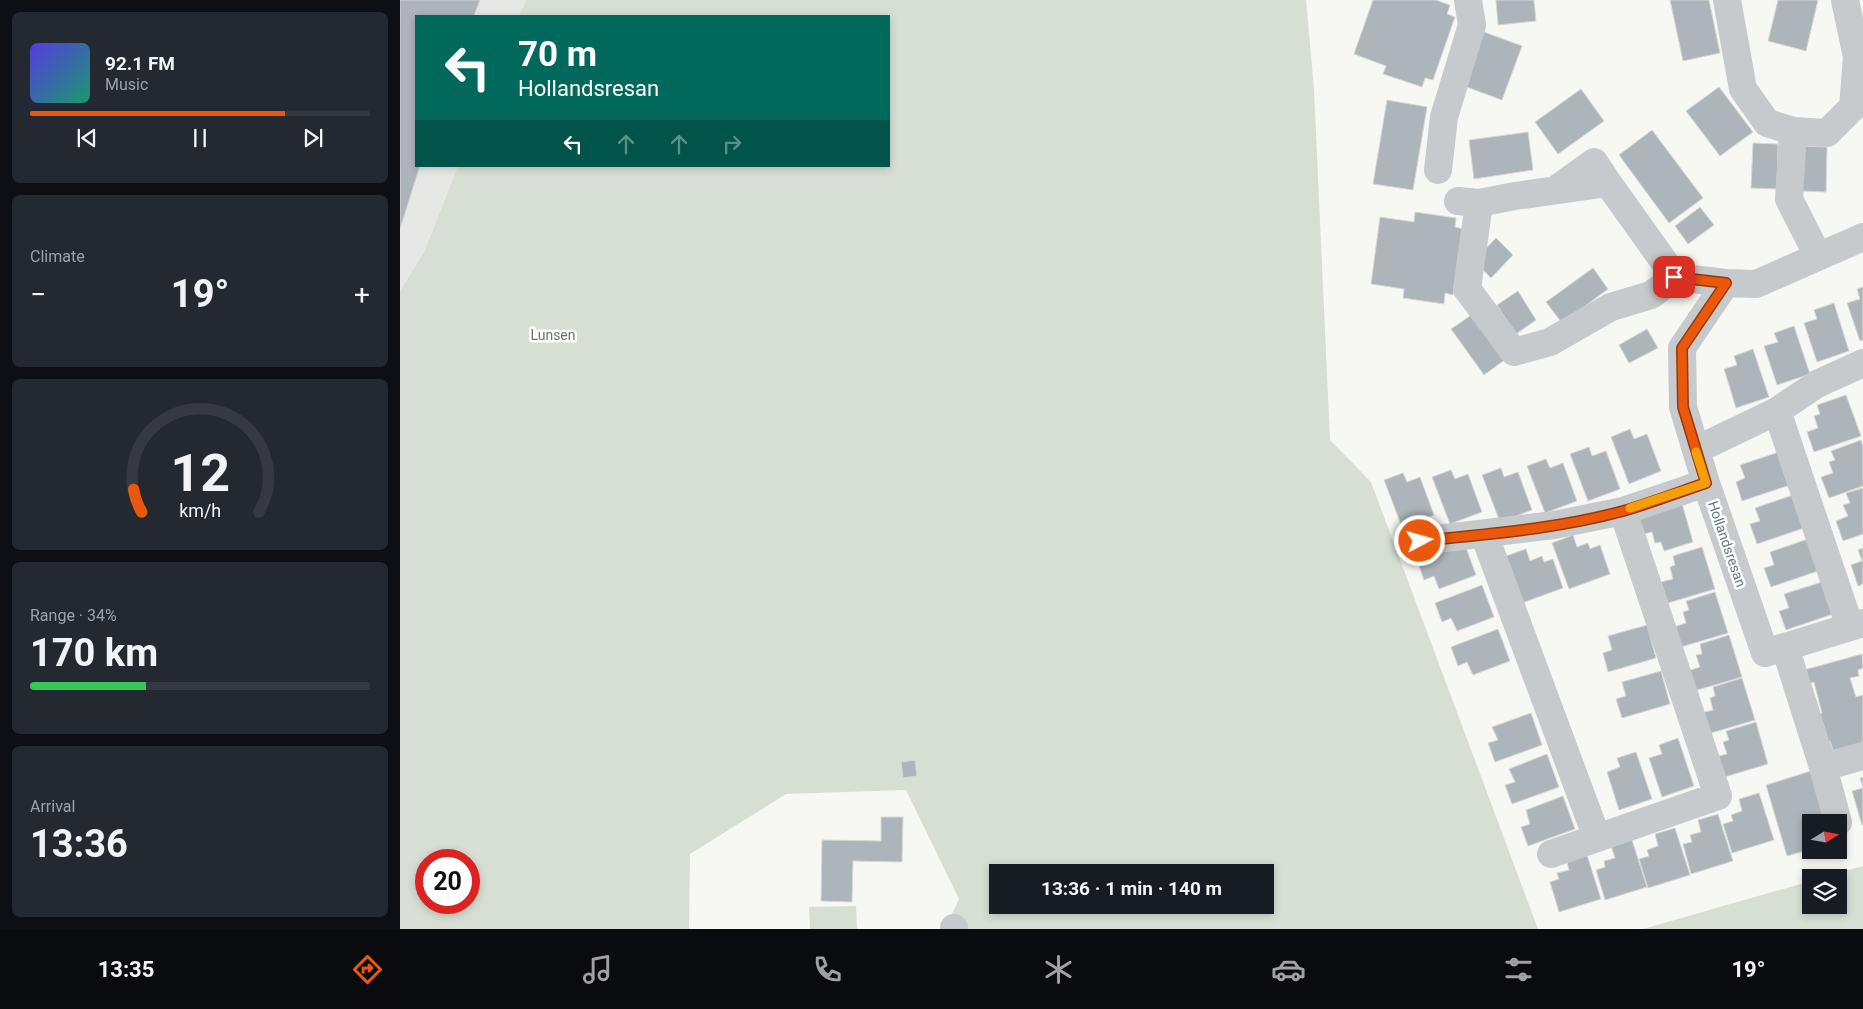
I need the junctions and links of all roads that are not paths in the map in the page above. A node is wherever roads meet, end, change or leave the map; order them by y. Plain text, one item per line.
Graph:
1 (1468, 0) edge
2 (1727, 0) edge
3 (1845, 0) edge
4 (1793, 131) junction
5 (1438, 170) dead end
6 (1863, 236) edge
7 (1818, 256) junction
8 (1674, 277) junction
9 (1726, 283) junction
10 (1863, 363) edge
11 (1777, 411) junction
12 (1696, 450) junction
13 (1706, 483) junction
14 (1623, 511) junction
15 (1484, 534) junction
16 (1420, 541) dead end
17 (1860, 624) edge
18 (1785, 647) junction
19 (1863, 756) edge
20 (1823, 767) junction
21 (1835, 814) edge
22 (1597, 838) junction
23 (1551, 854) dead end

1 - 5 street
2 - 4 street
3 - 4 street
4 - 7 street
6 - 7 street
7 - 9 street
8 - 8 street
8 - 9 street
9 - 12 street, Hollandsresan
10 - 11 street
11 - 12 street
11 - 17 street
12 - 13 street, Hollandsresan
13 - 14 street
13 - 18 street, Hollandsresan
14 - 15 street
14 - 22 street
15 - 16 street
15 - 22 street
17 - 18 street, Hollandsresan
18 - 20 street
19 - 20 street
20 - 21 street
22 - 23 street

